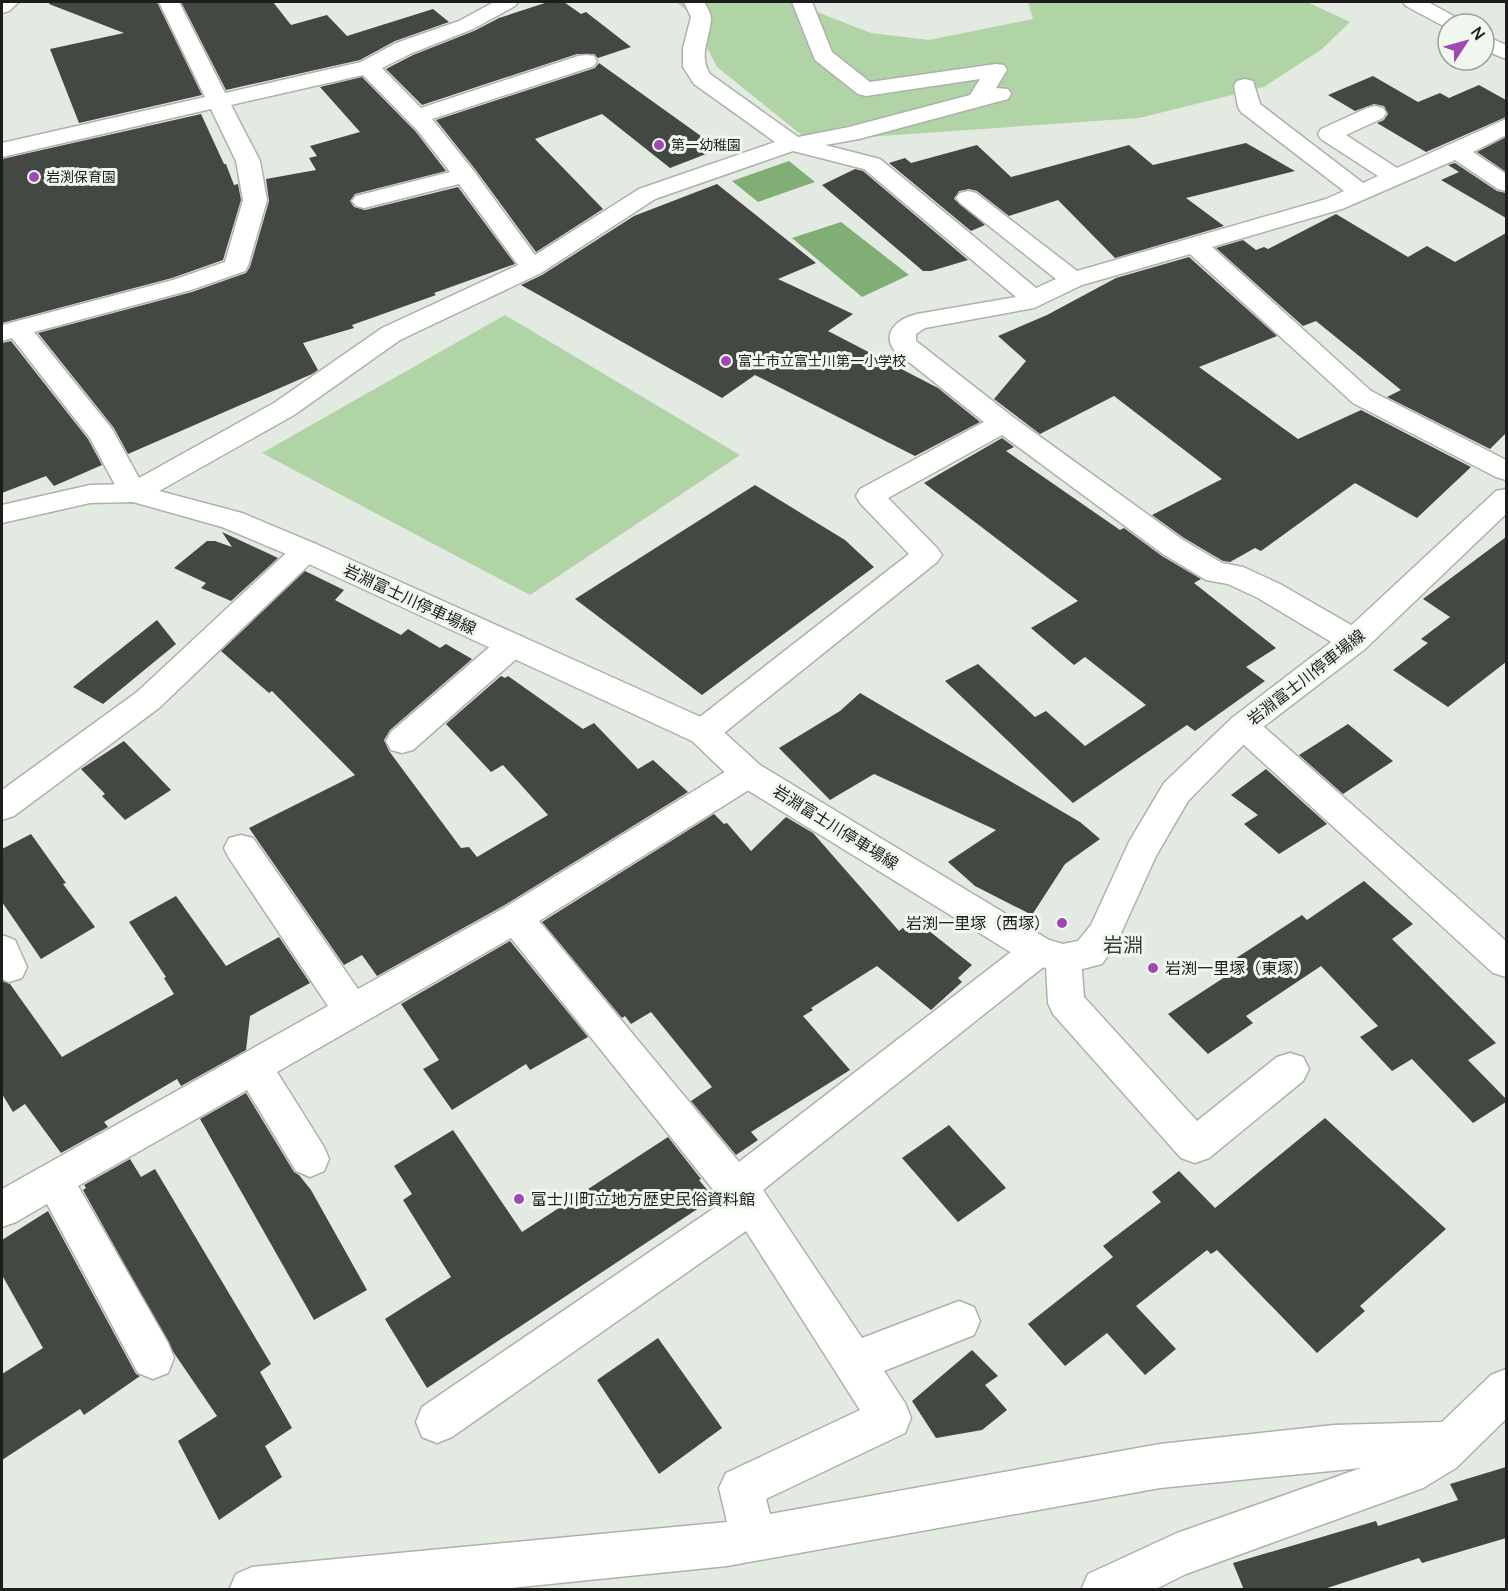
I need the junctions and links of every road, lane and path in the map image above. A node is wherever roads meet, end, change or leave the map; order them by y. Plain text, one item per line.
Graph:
1 (9, 2) edge
2 (169, 2) edge
3 (508, 2) edge
4 (694, 2) edge
5 (802, 2) edge
6 (1413, 2) edge
7 (2, 7) edge
8 (1436, 14) edge
9 (586, 61) dead end
10 (368, 67) junction
11 (1245, 86) dead end
12 (1002, 94) dead end
13 (978, 100) junction
14 (218, 101) junction
15 (1375, 113) dead end
16 (417, 117) junction
17 (1506, 126) edge
18 (792, 144) junction
19 (2, 150) edge
20 (1456, 151) junction
21 (465, 175) junction
22 (1395, 177) junction
23 (1506, 184) edge
24 (1360, 192) junction
25 (968, 198) dead end
26 (364, 201) dead end
27 (1194, 244) junction
28 (532, 268) junction
29 (1073, 280) junction
30 (1034, 299) junction
31 (9, 330) edge
32 (1003, 423) junction
33 (1506, 471) edge
34 (132, 493) junction
35 (1506, 498) edge
36 (2, 514) edge
37 (306, 551) junction
38 (1354, 641) junction
39 (512, 645) junction
40 (1243, 726) junction
41 (703, 732) junction
42 (402, 741) dead end
43 (748, 774) junction
44 (2, 807) edge
45 (241, 848) dead end
46 (516, 918) junction
47 (1051, 955) junction
48 (1506, 962) edge
49 (352, 1011) junction
50 (253, 1067) junction
51 (1290, 1069) dead end
52 (310, 1159) dead end
53 (54, 1180) junction
54 (743, 1197) junction
55 (2, 1209) edge
56 (959, 1321) dead end
57 (153, 1358) dead end
58 (853, 1362) junction
59 (1506, 1390) edge
60 (437, 1422) dead end
61 (1452, 1443) junction
62 (754, 1540) junction
63 (252, 1590) edge
64 (1104, 1590) edge

1 - 7 street
2 - 14 street
3 - 10 street
4 - 18 street
5 - 13 street
6 - 8 street
9 - 16 street
10 - 14 street
10 - 16 street
11 - 24 street
12 - 13 street
13 - 18 street
14 - 19 street
14 - 31 street
15 - 22 street
16 - 21 street
17 - 20 street
18 - 28 street
18 - 30 street
20 - 22 street
20 - 23 street
21 - 26 street
21 - 28 street
22 - 24 street
24 - 27 street
25 - 29 street
27 - 29 street
27 - 33 street
28 - 34 street
29 - 30 street
30 - 32 street
31 - 34 street
32 - 38 street
32 - 41 street
34 - 36 street, 岩淵富士川停車場線
34 - 37 street, 岩淵富士川停車場線
35 - 38 street, 岩淵富士川停車場線
37 - 39 street, 岩淵富士川停車場線
37 - 44 street
38 - 40 street, 岩淵富士川停車場線
39 - 41 street, 岩淵富士川停車場線
39 - 42 street
40 - 47 street, 岩淵富士川停車場線
40 - 48 street
41 - 43 street, 岩淵富士川停車場線
43 - 46 street
43 - 47 street, 岩淵富士川停車場線
45 - 49 street
46 - 49 street
46 - 54 street
47 - 51 street
47 - 54 street
49 - 50 street
50 - 52 street
50 - 53 street
53 - 55 street
53 - 57 street
54 - 58 street
54 - 60 street
56 - 58 street
58 - 62 street
59 - 61 street
61 - 62 street
61 - 64 street
62 - 63 street

